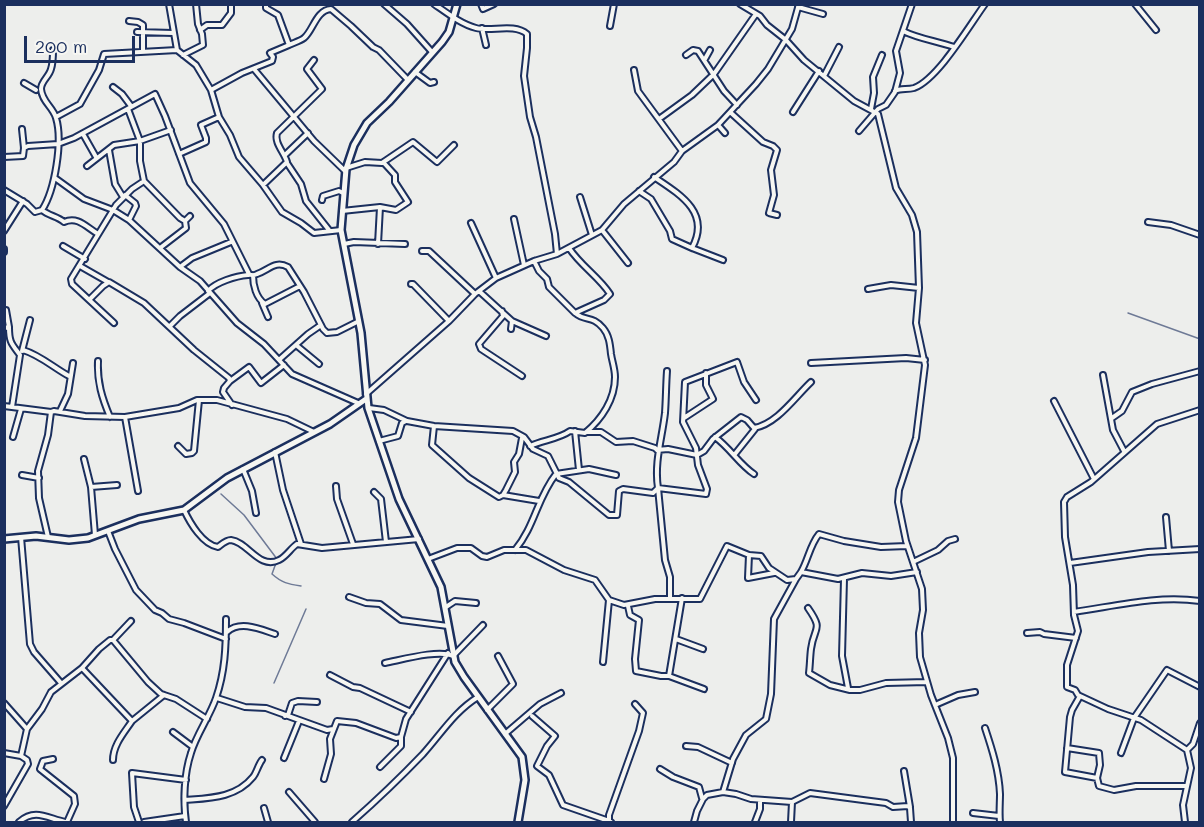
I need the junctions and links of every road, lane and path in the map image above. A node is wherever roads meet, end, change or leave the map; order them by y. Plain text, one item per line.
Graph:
1 (169, 4) edge
2 (196, 4) edge
3 (231, 4) edge
4 (266, 4) edge
5 (384, 4) edge
6 (434, 4) edge
7 (457, 4) edge
8 (481, 4) edge
9 (495, 4) edge
10 (614, 4) edge
11 (741, 4) edge
12 (912, 4) edge
13 (985, 4) edge
14 (1135, 4) edge
15 (798, 6) edge
16 (327, 7) edge
17 (756, 14) junction
18 (823, 14) dead end
19 (454, 18) junction
20 (129, 21) dead end
21 (610, 26) dead end
22 (482, 28) junction
23 (201, 30) junction
24 (1156, 30) dead end
25 (903, 31) junction
26 (140, 32) junction
27 (173, 33) junction
28 (786, 40) junction
29 (289, 45) junction
30 (486, 45) dead end
31 (839, 47) dead end
32 (954, 47) junction
33 (53, 50) dead end
34 (177, 50) junction
35 (710, 50) dead end
36 (143, 52) junction
37 (432, 52) junction
38 (183, 55) junction
39 (686, 55) dead end
40 (882, 55) dead end
41 (314, 60) dead end
42 (705, 60) junction
43 (254, 69) junction
44 (634, 70) dead end
45 (819, 71) junction
46 (415, 72) junction
47 (714, 74) junction
48 (824, 76) junction
49 (408, 80) junction
50 (434, 82) dead end
51 (24, 83) dead end
52 (113, 87) dead end
53 (39, 89) junction
54 (211, 90) junction
55 (895, 92) junction
56 (737, 105) junction
57 (130, 107) junction
58 (871, 109) junction
59 (730, 112) junction
60 (793, 112) dead end
61 (876, 112) junction
62 (56, 117) junction
63 (219, 117) junction
64 (296, 117) junction
65 (659, 119) junction
66 (718, 125) junction
67 (22, 129) dead end
68 (171, 130) junction
69 (859, 131) dead end
70 (308, 133) junction
71 (725, 133) dead end
72 (83, 134) junction
73 (140, 141) junction
74 (58, 144) junction
75 (454, 146) dead end
76 (24, 148) junction
77 (109, 150) junction
78 (682, 151) junction
79 (180, 154) junction
80 (285, 155) junction
81 (4, 157) edge
82 (96, 157) junction
83 (287, 162) junction
84 (384, 163) junction
85 (87, 166) dead end
86 (346, 170) junction
87 (654, 177) junction
88 (55, 178) junction
89 (144, 181) junction
90 (263, 184) junction
91 (4, 190) edge
92 (639, 191) junction
93 (343, 193) junction
94 (124, 196) junction
95 (580, 197) dead end
96 (322, 200) dead end
97 (23, 201) junction
98 (380, 207) junction
99 (42, 210) junction
100 (113, 210) junction
101 (342, 212) junction
102 (190, 216) dead end
103 (777, 216) dead end
104 (514, 219) dead end
105 (129, 220) junction
106 (185, 221) junction
107 (1149, 222) dead end
108 (471, 223) dead end
109 (329, 230) junction
110 (341, 230) junction
111 (602, 230) junction
112 (4, 231) edge
113 (98, 234) junction
114 (592, 235) junction
115 (1200, 235) edge
116 (231, 242) junction
117 (344, 244) junction
118 (378, 244) junction
119 (405, 244) dead end
120 (63, 246) dead end
121 (160, 248) junction
122 (569, 248) junction
123 (692, 248) junction
124 (422, 250) dead end
125 (557, 254) junction
126 (85, 259) junction
127 (723, 260) dead end
128 (534, 261) junction
129 (628, 263) dead end
130 (524, 265) junction
131 (80, 266) junction
132 (180, 267) junction
133 (251, 275) junction
134 (496, 278) junction
135 (109, 282) junction
136 (411, 284) dead end
137 (300, 286) junction
138 (919, 288) junction
139 (868, 289) dead end
140 (209, 292) junction
141 (477, 292) junction
142 (90, 299) junction
143 (262, 302) junction
144 (4, 310) edge
145 (502, 312) junction
146 (575, 313) junction
147 (268, 317) dead end
148 (30, 320) dead end
149 (360, 321) junction
150 (449, 321) junction
151 (512, 321) junction
152 (114, 323) dead end
153 (321, 325) junction
154 (170, 326) junction
155 (7, 328) edge
156 (511, 329) dead end
157 (546, 336) dead end
158 (296, 345) junction
159 (21, 352) junction
160 (280, 359) junction
161 (925, 360) junction
162 (98, 361) dead end
163 (73, 363) dead end
164 (811, 363) dead end
165 (319, 364) dead end
166 (284, 365) junction
167 (667, 371) dead end
168 (1200, 371) edge
169 (706, 373) junction
170 (1103, 375) dead end
171 (69, 376) junction
172 (522, 376) dead end
173 (230, 381) junction
174 (812, 382) dead end
175 (366, 396) junction
176 (199, 400) junction
177 (756, 400) dead end
178 (1054, 401) dead end
179 (358, 404) junction
180 (232, 405) junction
181 (4, 406) edge
182 (12, 407) junction
183 (368, 408) junction
184 (21, 409) junction
185 (1200, 410) edge
186 (60, 411) junction
187 (51, 412) junction
188 (110, 417) junction
189 (124, 417) junction
190 (684, 418) junction
191 (1112, 418) junction
192 (407, 421) junction
193 (434, 426) junction
194 (755, 428) junction
195 (575, 431) junction
196 (316, 432) junction
197 (587, 432) junction
198 (13, 437) dead end
199 (715, 437) junction
200 (522, 438) junction
201 (380, 441) junction
202 (178, 446) dead end
203 (530, 446) junction
204 (657, 450) junction
205 (1124, 451) junction
206 (274, 452) junction
207 (735, 454) junction
208 (698, 455) junction
209 (84, 459) dead end
210 (243, 469) junction
211 (579, 470) junction
212 (556, 474) junction
213 (754, 474) dead end
214 (22, 475) dead end
215 (616, 475) dead end
216 (39, 478) junction
217 (1094, 479) junction
218 (117, 485) dead end
219 (336, 486) dead end
220 (91, 487) junction
221 (658, 488) junction
222 (138, 491) dead end
223 (374, 492) dead end
224 (503, 495) junction
225 (539, 501) junction
226 (184, 510) junction
227 (256, 513) dead end
228 (1166, 517) dead end
229 (108, 531) junction
230 (96, 536) junction
231 (21, 537) junction
232 (48, 537) junction
233 (4, 539) edge
234 (419, 539) junction
235 (955, 539) dead end
236 (386, 542) junction
237 (301, 544) junction
238 (353, 544) junction
239 (907, 546) junction
240 (1200, 549) edge
241 (515, 550) junction
242 (1169, 551) junction
243 (749, 555) junction
244 (427, 559) junction
245 (913, 562) junction
246 (1070, 563) junction
247 (801, 572) junction
248 (917, 572) junction
249 (774, 573) junction
250 (908, 574) junction
251 (796, 579) junction
252 (844, 579) junction
253 (920, 584) junction
254 (349, 597) dead end
255 (670, 598) junction
256 (682, 598) junction
257 (609, 600) junction
258 (1200, 601) edge
259 (476, 603) dead end
260 (628, 606) junction
261 (446, 607) junction
262 (808, 608) dead end
263 (1074, 612) junction
264 (225, 619) dead end
265 (131, 621) dead end
266 (483, 625) dead end
267 (448, 626) junction
268 (226, 632) junction
269 (1027, 633) dead end
270 (275, 634) dead end
271 (1076, 638) junction
272 (226, 639) junction
273 (676, 639) junction
274 (113, 640) junction
275 (703, 649) dead end
276 (450, 655) junction
277 (498, 656) dead end
278 (603, 662) dead end
279 (385, 663) dead end
280 (82, 668) junction
281 (330, 675) dead end
282 (669, 676) junction
283 (927, 682) junction
284 (61, 683) junction
285 (1200, 687) edge
286 (848, 688) junction
287 (705, 689) dead end
288 (975, 692) dead end
289 (561, 693) dead end
290 (165, 695) junction
291 (1080, 696) junction
292 (478, 697) junction
293 (216, 698) junction
294 (317, 702) dead end
295 (4, 703) edge
296 (635, 704) dead end
297 (935, 705) junction
298 (487, 710) junction
299 (411, 712) junction
300 (284, 716) junction
301 (532, 716) dead end
302 (1134, 717) junction
303 (207, 719) junction
304 (132, 721) junction
305 (299, 721) junction
306 (1200, 723) edge
307 (985, 728) dead end
308 (27, 729) junction
309 (333, 729) junction
310 (173, 732) dead end
311 (505, 734) junction
312 (401, 737) junction
313 (686, 746) dead end
314 (193, 747) junction
315 (1067, 748) junction
316 (1187, 750) junction
317 (4, 753) edge
318 (1121, 753) dead end
319 (21, 756) junction
320 (284, 758) dead end
321 (53, 759) dead end
322 (113, 760) dead end
323 (262, 760) dead end
324 (732, 763) junction
325 (380, 767) dead end
326 (660, 769) dead end
327 (904, 771) dead end
328 (1097, 778) junction
329 (324, 779) dead end
330 (186, 780) junction
331 (1186, 786) junction
332 (289, 792) dead end
333 (723, 792) junction
334 (703, 799) junction
335 (185, 800) junction
336 (760, 800) junction
337 (792, 802) junction
338 (4, 806) edge
339 (264, 808) dead end
340 (910, 808) junction
341 (973, 813) dead end
342 (185, 816) junction
343 (999, 816) junction
344 (19, 822) edge
345 (66, 822) edge
346 (139, 822) edge
347 (144, 822) edge
348 (186, 822) edge
349 (268, 822) edge
350 (315, 822) edge
351 (352, 822) edge
352 (518, 822) edge
353 (607, 822) edge
354 (694, 822) edge
355 (755, 822) edge
356 (791, 822) edge
357 (911, 822) edge
358 (953, 822) edge
359 (1000, 822) edge
360 (1185, 822) edge

1 - 27 street
2 - 23 street
3 - 23 street
4 - 29 street
5 - 37 street
6 - 19 street
7 - 19 street
8 - 9 street
10 - 21 street
11 - 17 street
12 - 25 street
13 - 32 street
14 - 24 street
15 - 18 street
15 - 28 street
16 - 29 street
16 - 49 street
17 - 28 street
17 - 47 street
19 - 22 street
19 - 37 street
20 - 26 street
22 - 30 street
22 - 125 street
23 - 38 street
25 - 32 street
25 - 55 street
26 - 27 street
26 - 36 street
27 - 34 street
28 - 45 street
28 - 56 street
29 - 43 street
31 - 48 street
32 - 55 street
33 - 53 street
34 - 36 street
34 - 38 street
35 - 42 street
36 - 62 street
37 - 46 street
38 - 54 street
39 - 42 street
40 - 58 street
41 - 64 street
42 - 47 street
43 - 54 street
43 - 64 street
44 - 65 street
45 - 48 street
45 - 60 street
46 - 49 street
46 - 50 street
47 - 56 street
47 - 65 street
48 - 58 street
49 - 86 street
51 - 53 street
52 - 57 street
53 - 62 street
54 - 63 street
55 - 61 street
56 - 59 street
57 - 68 street
57 - 72 street
57 - 73 street
58 - 61 street
59 - 66 street
59 - 103 street
61 - 69 street
61 - 138 street
62 - 74 street
63 - 79 street
63 - 90 street
64 - 70 street
64 - 80 street
65 - 78 street
66 - 71 street
66 - 78 street
67 - 76 street
68 - 73 street
68 - 79 street
70 - 80 street
70 - 86 street
72 - 74 street
72 - 82 street
73 - 77 street
73 - 89 street
74 - 76 street
74 - 88 street
75 - 84 street
76 - 81 street
77 - 82 street
77 - 94 street
78 - 87 street
79 - 116 street
80 - 83 street
82 - 85 street
83 - 90 street
83 - 109 street
84 - 86 street
84 - 98 street
86 - 93 street
87 - 92 street
87 - 123 street
88 - 99 street
88 - 100 street
89 - 94 street
89 - 106 street
90 - 109 street
91 - 97 street
92 - 111 street
92 - 123 street
93 - 96 street
93 - 101 street
94 - 100 street
94 - 105 street
95 - 114 street
97 - 99 street
97 - 112 street
98 - 101 street
98 - 118 street
99 - 113 street
100 - 105 street
100 - 113 street
101 - 110 street
102 - 106 street
104 - 130 street
105 - 121 street
106 - 121 street
107 - 115 street
108 - 134 street
109 - 110 street
110 - 117 street
111 - 114 street
111 - 129 street
113 - 126 street
114 - 122 street
116 - 132 street
116 - 133 street
117 - 118 street
117 - 149 street
118 - 119 street
120 - 126 street
121 - 132 street
122 - 125 street
122 - 146 street
123 - 127 street
124 - 141 street
125 - 128 street
126 - 131 street
128 - 130 street
128 - 146 street
130 - 134 street
131 - 135 street
131 - 142 street
132 - 140 street
133 - 137 street
133 - 140 street
133 - 143 street
134 - 141 street
135 - 142 street
135 - 154 street
136 - 150 street
137 - 143 street
137 - 153 street
138 - 139 street
138 - 161 street
140 - 154 street
140 - 160 street
141 - 145 street
141 - 150 street
142 - 152 street
143 - 147 street
144 - 155 street
145 - 151 street
145 - 172 street
146 - 197 street
148 - 159 street
149 - 153 street
149 - 175 street
150 - 175 street
151 - 156 street
151 - 157 street
153 - 158 street
154 - 173 street
155 - 159 street
158 - 160 street
158 - 165 street
159 - 171 street
159 - 182 street
160 - 166 street
161 - 164 street
161 - 239 street
162 - 188 street
163 - 171 street
166 - 173 street
166 - 179 street
167 - 204 street
168 - 191 street
169 - 177 street
169 - 190 street
169 - 190 street
170 - 191 street
171 - 186 street
173 - 180 street
174 - 194 street
175 - 179 street
175 - 183 street
176 - 180 street
176 - 189 street
176 - 202 street
178 - 217 street
179 - 196 street
180 - 196 street
181 - 182 street
182 - 184 street
183 - 192 street
183 - 201 street
184 - 187 street
184 - 198 street
185 - 205 street
186 - 187 street
186 - 188 street
187 - 216 street
188 - 189 street
189 - 222 street
190 - 208 street
191 - 205 street
192 - 193 street
192 - 201 street
193 - 200 street
193 - 224 street
194 - 199 street
194 - 207 street
195 - 197 street
195 - 203 street
195 - 211 street
196 - 206 street
197 - 204 street
199 - 207 street
199 - 208 street
200 - 203 street
200 - 224 street
201 - 234 street
203 - 212 street
204 - 208 street
204 - 221 street
205 - 217 street
206 - 210 street
206 - 237 street
207 - 213 street
208 - 221 street
209 - 220 street
210 - 226 street
210 - 227 street
211 - 212 street
211 - 215 street
212 - 221 street
212 - 225 street
214 - 216 street
216 - 232 street
217 - 246 street
218 - 220 street
219 - 238 street
220 - 230 street
221 - 255 street
223 - 236 street
224 - 225 street
225 - 241 street
226 - 229 street
226 - 237 street
228 - 242 street
229 - 230 street
229 - 272 street
230 - 232 street
231 - 232 street
231 - 233 street
231 - 284 street
234 - 236 street
234 - 244 street
235 - 245 street
236 - 238 street
237 - 238 street
239 - 245 street
239 - 247 street
240 - 242 street
241 - 244 street
241 - 257 street
242 - 246 street
243 - 249 street
243 - 249 street
243 - 256 street
244 - 261 street
245 - 248 street
246 - 263 street
247 - 251 street
247 - 252 street
248 - 250 street
248 - 253 street
249 - 251 street
250 - 252 street
250 - 253 street
251 - 324 street
252 - 286 street
253 - 283 street
254 - 267 street
255 - 256 street
255 - 260 street
256 - 273 street
257 - 260 street
257 - 278 street
258 - 263 street
259 - 261 street
260 - 282 street
261 - 267 street
262 - 286 street
263 - 271 street
264 - 268 street
265 - 274 street
266 - 276 street
267 - 276 street
268 - 270 street
268 - 272 street
269 - 271 street
271 - 291 street
272 - 293 street
273 - 275 street
273 - 282 street
274 - 280 street
274 - 290 street
276 - 279 street
276 - 292 street
276 - 299 street
277 - 298 street
280 - 284 street
280 - 304 street
281 - 299 street
282 - 287 street
283 - 286 street
283 - 297 street
284 - 308 street
285 - 302 street
288 - 297 street
289 - 311 street
290 - 303 street
290 - 304 street
291 - 302 street
291 - 315 street
292 - 298 street
292 - 351 street
293 - 300 street
293 - 303 street
294 - 300 street
295 - 308 street
296 - 353 street
297 - 358 street
298 - 311 street
299 - 312 street
300 - 305 street
301 - 353 street
302 - 316 street
302 - 318 street
303 - 314 street
304 - 322 street
305 - 309 street
305 - 320 street
306 - 316 street
307 - 343 street
308 - 319 street
309 - 312 street
309 - 329 street
310 - 314 street
311 - 352 street
312 - 325 street
313 - 324 street
314 - 330 street
315 - 328 street
315 - 328 street
316 - 331 street
317 - 319 street
319 - 338 street
321 - 345 street
323 - 335 street
324 - 333 street
326 - 334 street
327 - 340 street
328 - 331 street
330 - 335 street
330 - 346 street
331 - 360 street
332 - 350 street
333 - 334 street
333 - 336 street
334 - 354 street
335 - 342 street
336 - 337 street
336 - 355 street
337 - 340 street
337 - 356 street
339 - 349 street
340 - 357 street
341 - 343 street
342 - 347 street
342 - 348 street
343 - 359 street
344 - 345 street

